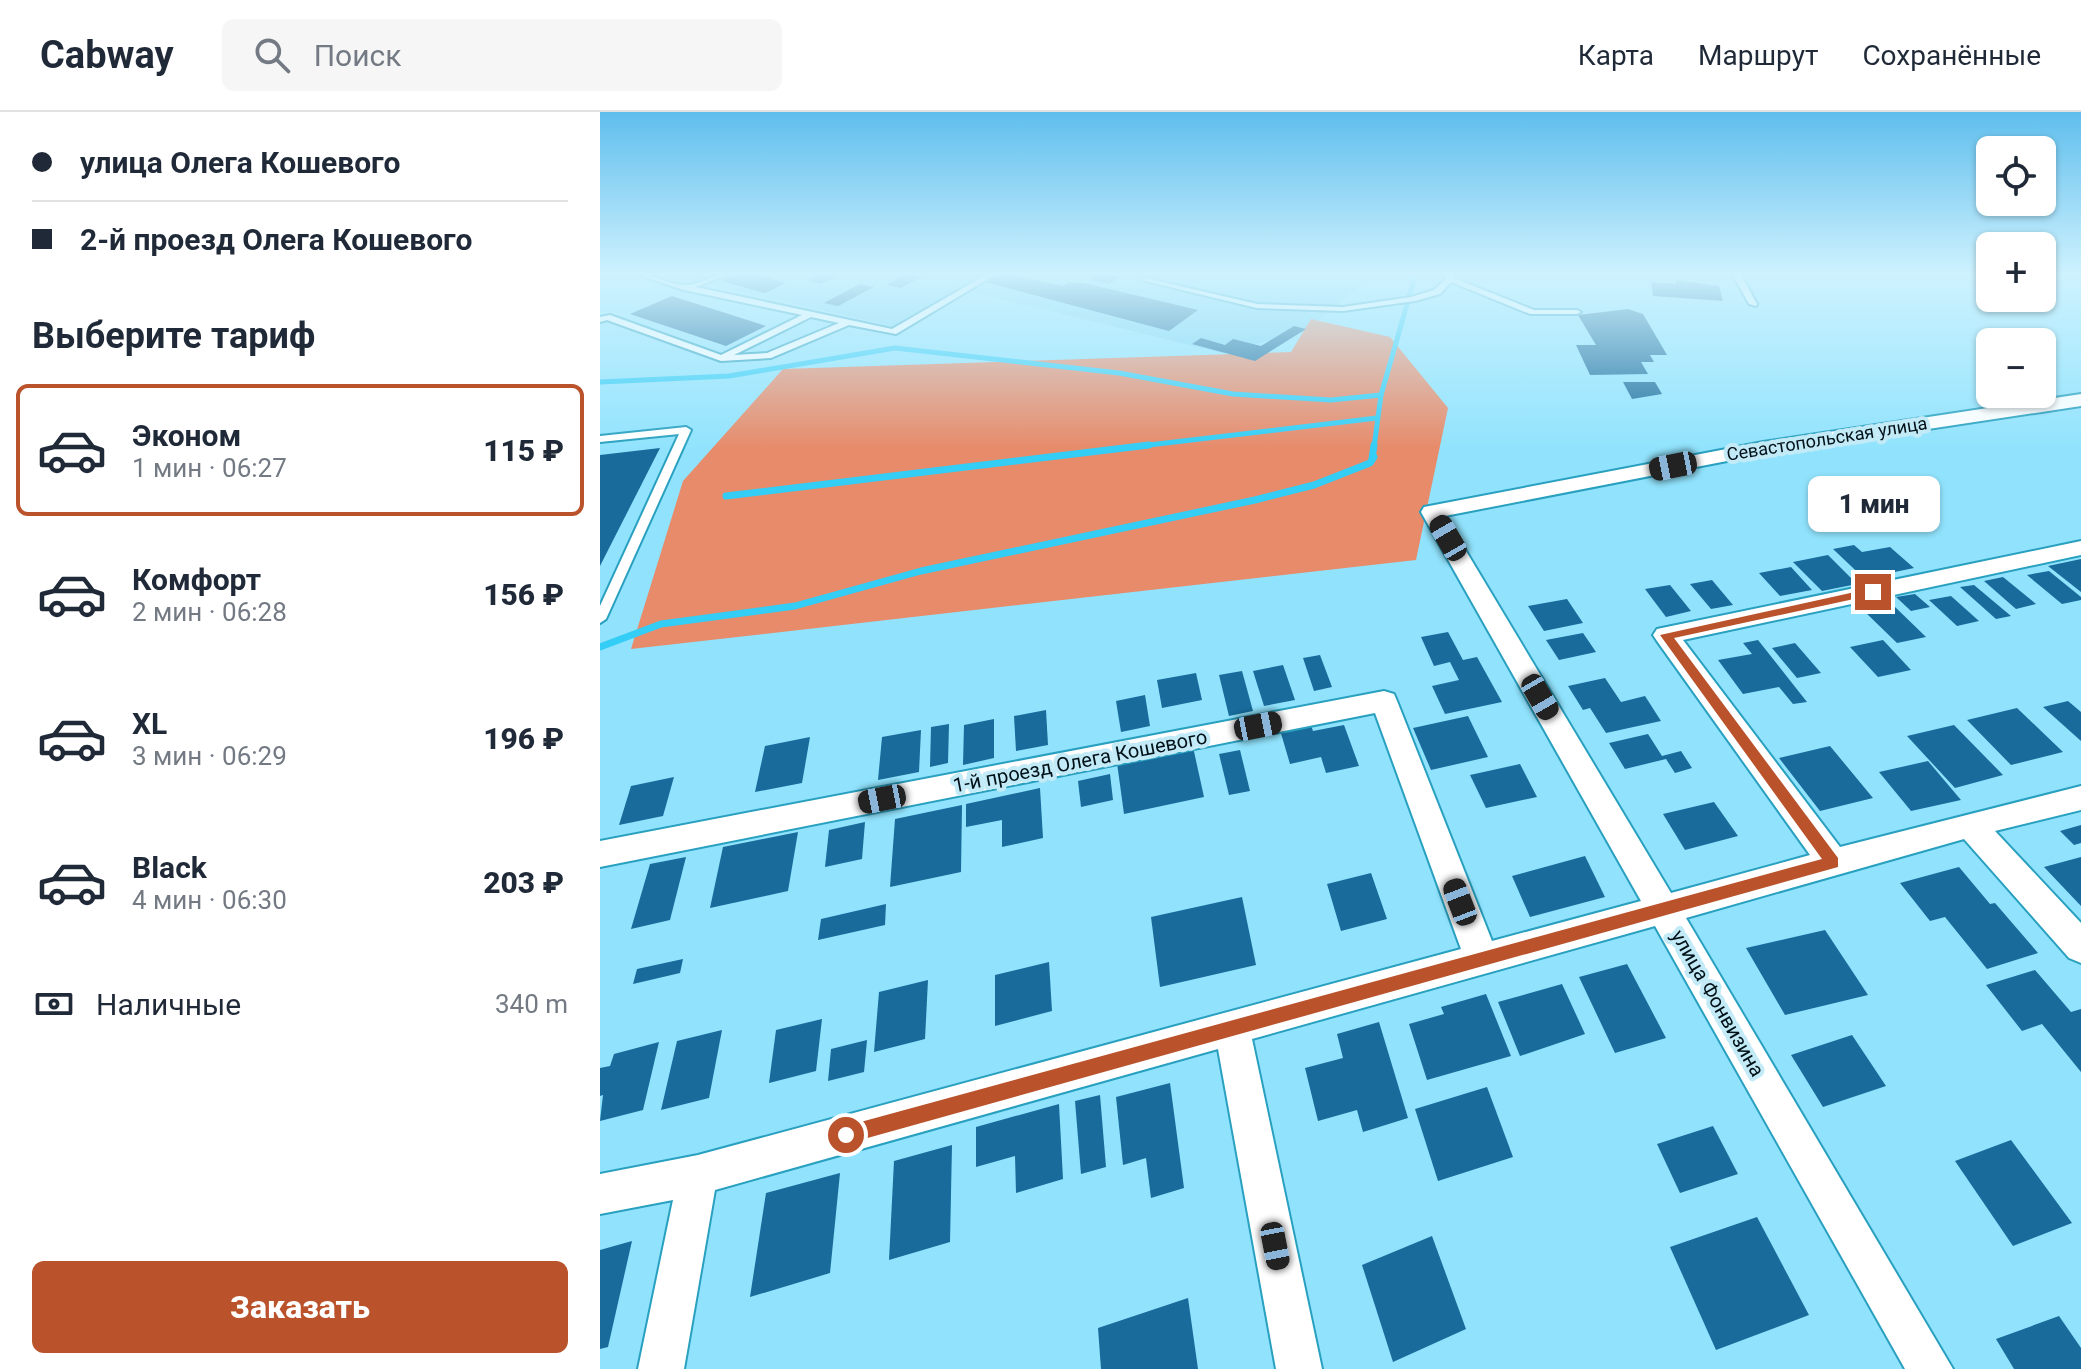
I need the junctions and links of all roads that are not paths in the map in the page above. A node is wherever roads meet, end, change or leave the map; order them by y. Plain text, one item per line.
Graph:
1 (648, 332) edge
2 (774, 332) edge
3 (826, 332) edge
4 (721, 358) junction
5 (2081, 400) edge
6 (600, 439) edge
7 (1432, 512) joint
8 (2081, 548) edge
9 (600, 619) edge
10 (2081, 798) edge
11 (1970, 825) junction
12 (600, 854) edge
13 (1833, 863) junction
14 (1663, 909) junction
15 (2081, 947) edge
16 (1482, 959) junction
17 (1232, 1030) junction
18 (698, 1175) junction
19 (600, 1194) edge
20 (661, 1369) edge
21 (1299, 1369) edge
22 (1930, 1369) edge

1 - 4 lane
2 - 4 lane
3 - 4 lane
5 - 7 street, Севастопольская улица
6 - 9 lane
7 - 14 street, улица Фонвизина
8 - 13 street
10 - 11 street
11 - 13 street
11 - 15 street
12 - 16 street, 1-й проезд Олега Кошевого
13 - 14 street
14 - 16 street
14 - 22 street, улица Фонвизина
16 - 17 street
17 - 18 street
17 - 21 street
18 - 19 street
18 - 20 street

